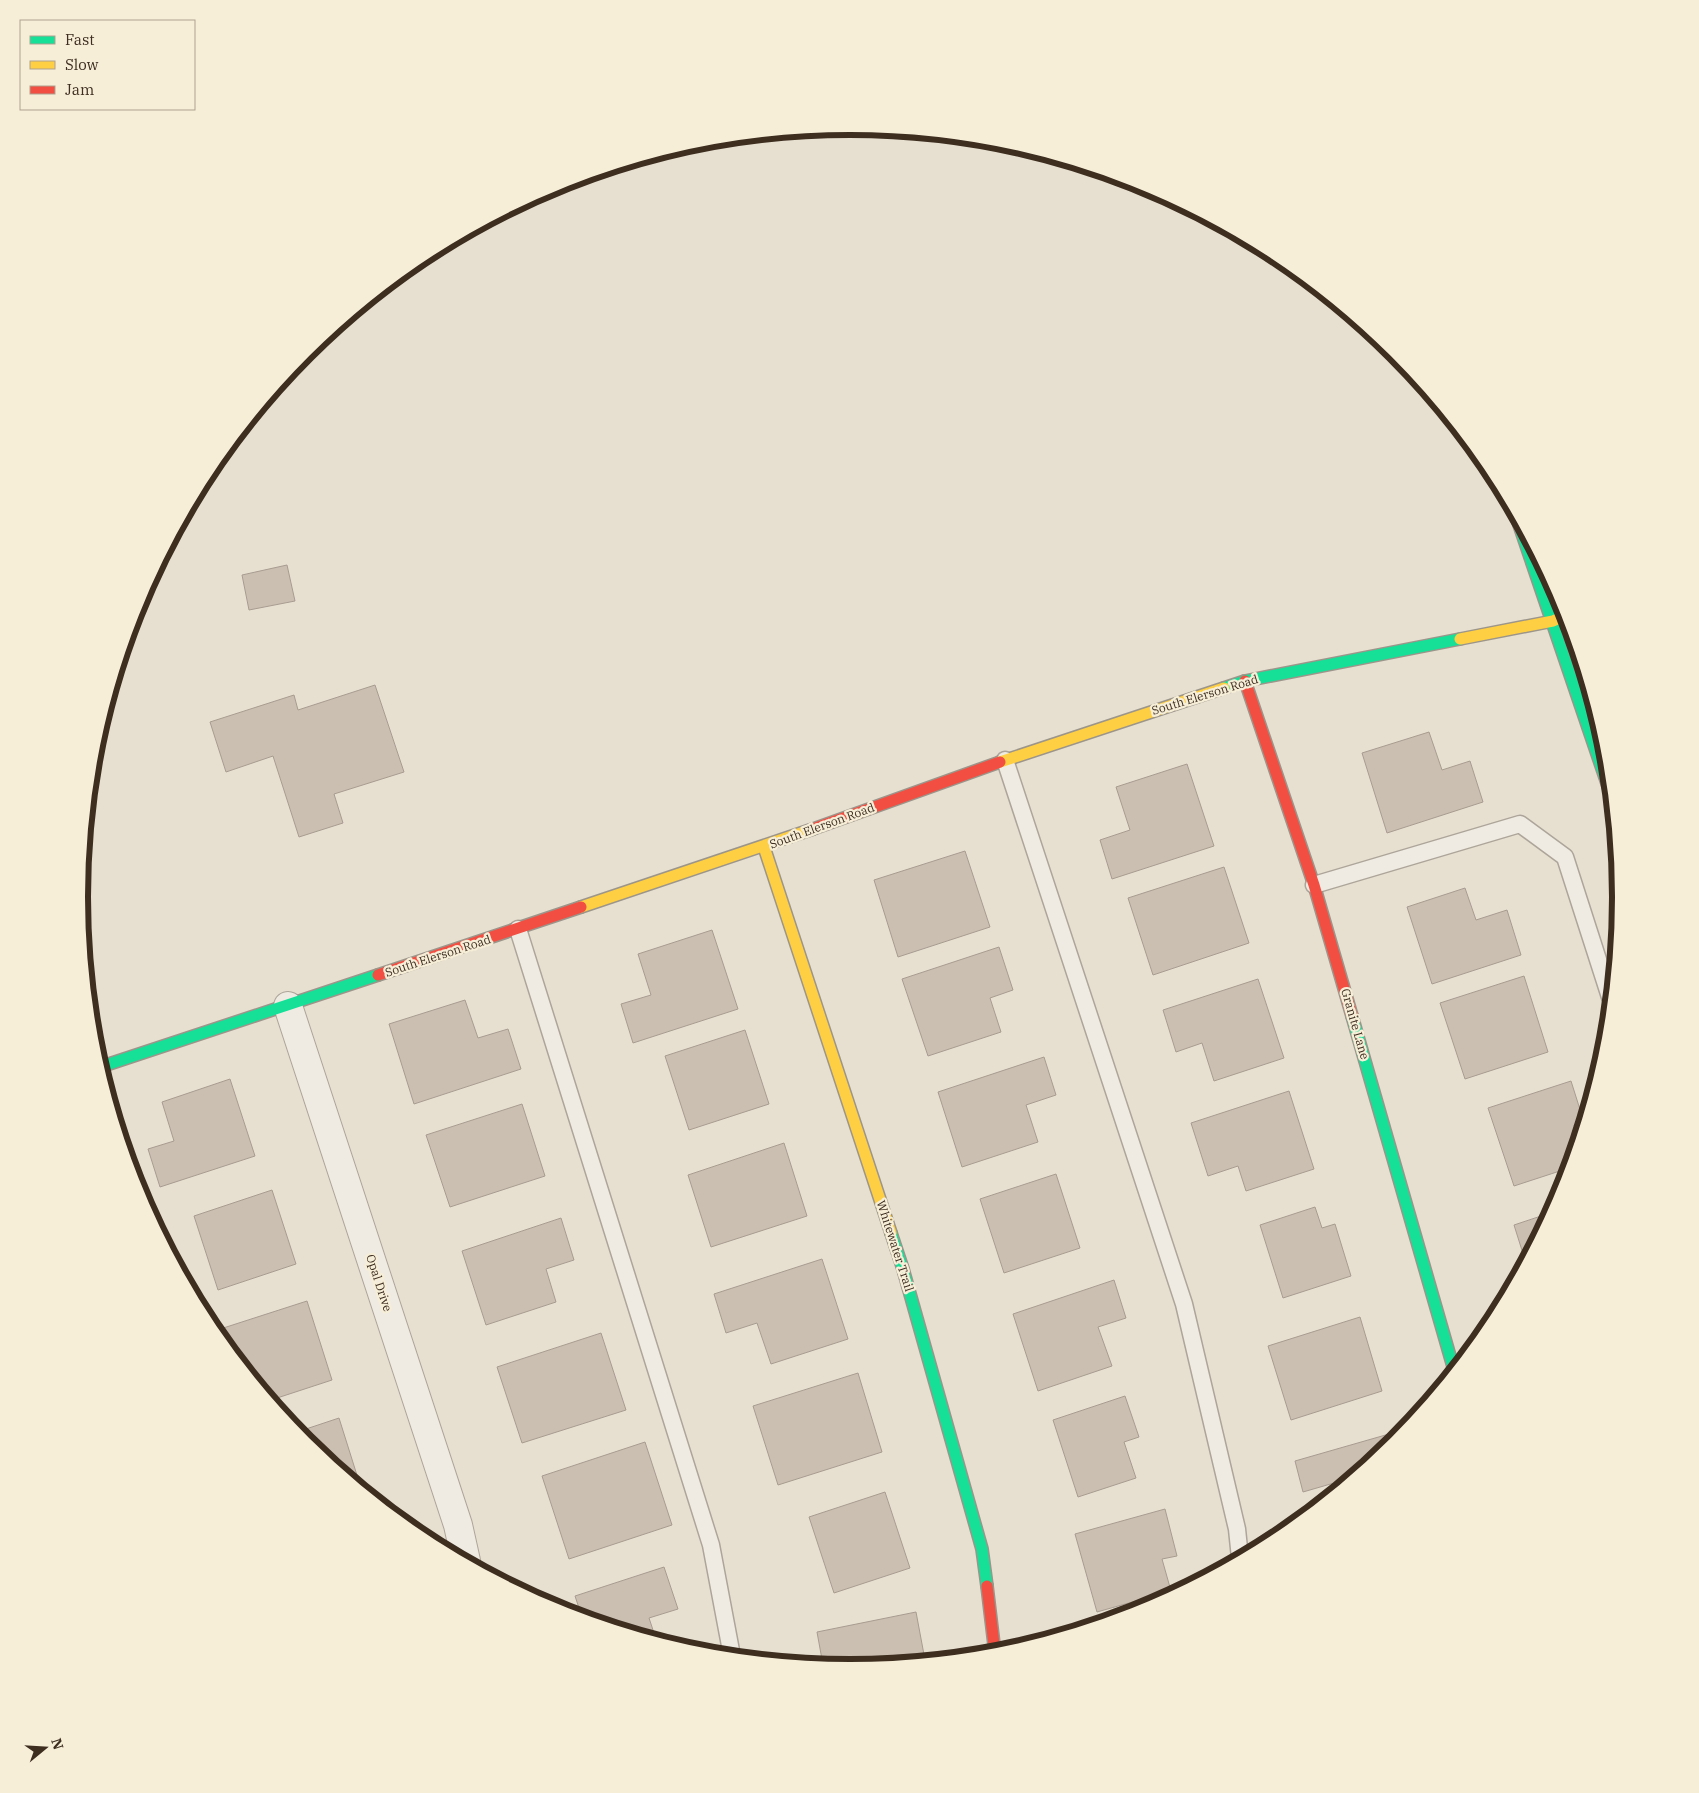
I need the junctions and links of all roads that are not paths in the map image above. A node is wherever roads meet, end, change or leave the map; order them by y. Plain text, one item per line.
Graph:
1 (1528, 550) edge
2 (1558, 619) edge
3 (1553, 621) junction
4 (1560, 622) edge
5 (1245, 681) junction
6 (1599, 758) edge
7 (1005, 760) junction
8 (764, 847) junction
9 (1314, 885) junction
10 (518, 929) junction
11 (1606, 984) edge
12 (288, 1006) junction
13 (106, 1065) edge
14 (1452, 1363) edge
15 (1239, 1550) edge
16 (464, 1554) edge
17 (994, 1645) edge
18 (731, 1649) edge

1 - 3 street
2 - 3 street
3 - 4 street
3 - 5 street, South Elerson Road
3 - 6 street
5 - 7 street, South Elerson Road
5 - 9 street, Granite Lane
7 - 8 street, South Elerson Road
7 - 15 lane
8 - 10 street, South Elerson Road
8 - 17 street, Whitewater Trail
9 - 11 lane
9 - 14 street, Granite Lane
10 - 12 street, South Elerson Road
10 - 18 lane
12 - 13 street, South Elerson Road
12 - 16 street, Opal Drive

